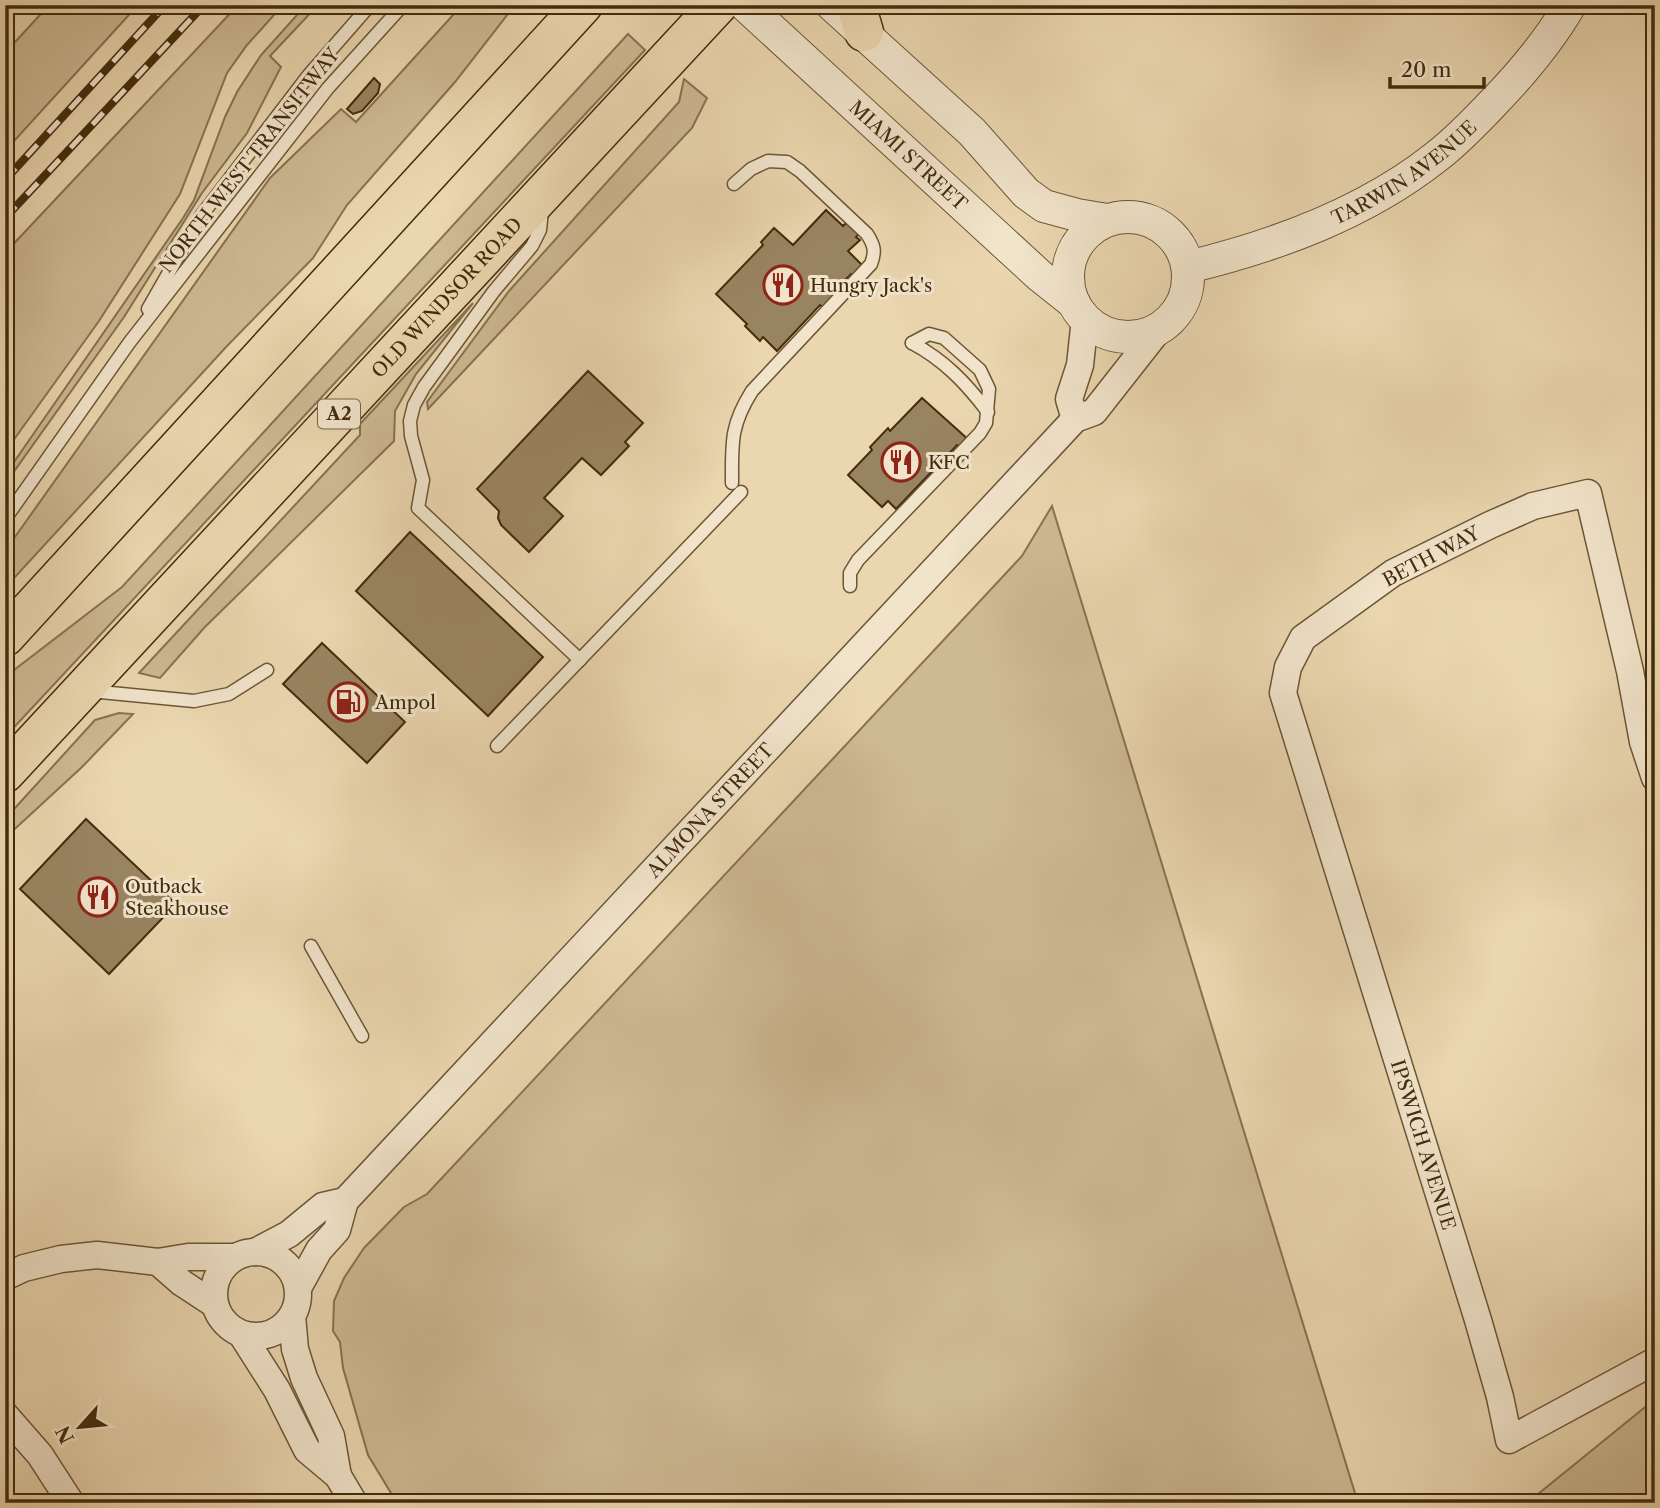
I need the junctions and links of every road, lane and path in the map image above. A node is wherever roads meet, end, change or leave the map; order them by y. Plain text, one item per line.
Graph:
1 (370, 5) edge
2 (403, 5) edge
3 (583, 5) edge
4 (718, 5) edge
5 (745, 5) edge
6 (832, 5) edge
7 (1570, 5) edge
8 (860, 19) edge
9 (734, 184) dead end
10 (544, 192) junction
11 (1107, 220) junction
12 (1188, 267) junction
13 (1079, 311) junction
14 (1160, 328) junction
15 (129, 343) junction
16 (988, 412) junction
17 (1075, 419) junction
18 (5, 519) edge
19 (850, 586) dead end
20 (5, 637) edge
21 (580, 660) junction
22 (267, 670) dead end
23 (82, 690) junction
24 (1283, 693) joint
25 (497, 746) dead end
26 (5, 773) edge
27 (1655, 778) edge
28 (311, 946) dead end
29 (362, 1035) dead end
30 (345, 1201) junction
31 (244, 1254) junction
32 (158, 1262) junction
33 (5, 1277) edge
34 (298, 1288) junction
35 (214, 1304) junction
36 (292, 1316) junction
37 (242, 1335) junction
38 (1655, 1361) edge
39 (5, 1415) edge
40 (338, 1476) junction
41 (71, 1503) edge
42 (354, 1503) edge

1 - 15 lane, NORTH WEST TRANSITWAY
2 - 15 lane, NORTH WEST TRANSITWAY
3 - 20 highway
4 - 10 highway, OLD WINDSOR ROAD / A2
5 - 13 street, MIAMI STREET
6 - 8 street
7 - 12 street, TARWIN AVENUE
8 - 11 street
9 - 21 lane
10 - 21 lane
10 - 23 highway, OLD WINDSOR ROAD / A2
11 - 12 street
11 - 13 street
12 - 14 street
13 - 14 street
13 - 17 street
14 - 17 street, ALMONA STREET
15 - 18 lane, NORTH WEST TRANSITWAY
16 - 16 lane
16 - 19 lane
17 - 30 street, ALMONA STREET
21 - 25 lane
22 - 23 lane
23 - 26 highway, OLD WINDSOR ROAD / A2
24 - 27 street, BETH WAY
24 - 38 street, IPSWICH AVENUE
28 - 29 lane
30 - 31 street, ALMONA STREET
30 - 34 street, ALMONA STREET
31 - 32 street
31 - 34 street
31 - 35 street
32 - 33 street
32 - 35 street
34 - 36 street
35 - 37 street
36 - 37 street
36 - 40 street
37 - 40 street
39 - 41 street
40 - 42 street

